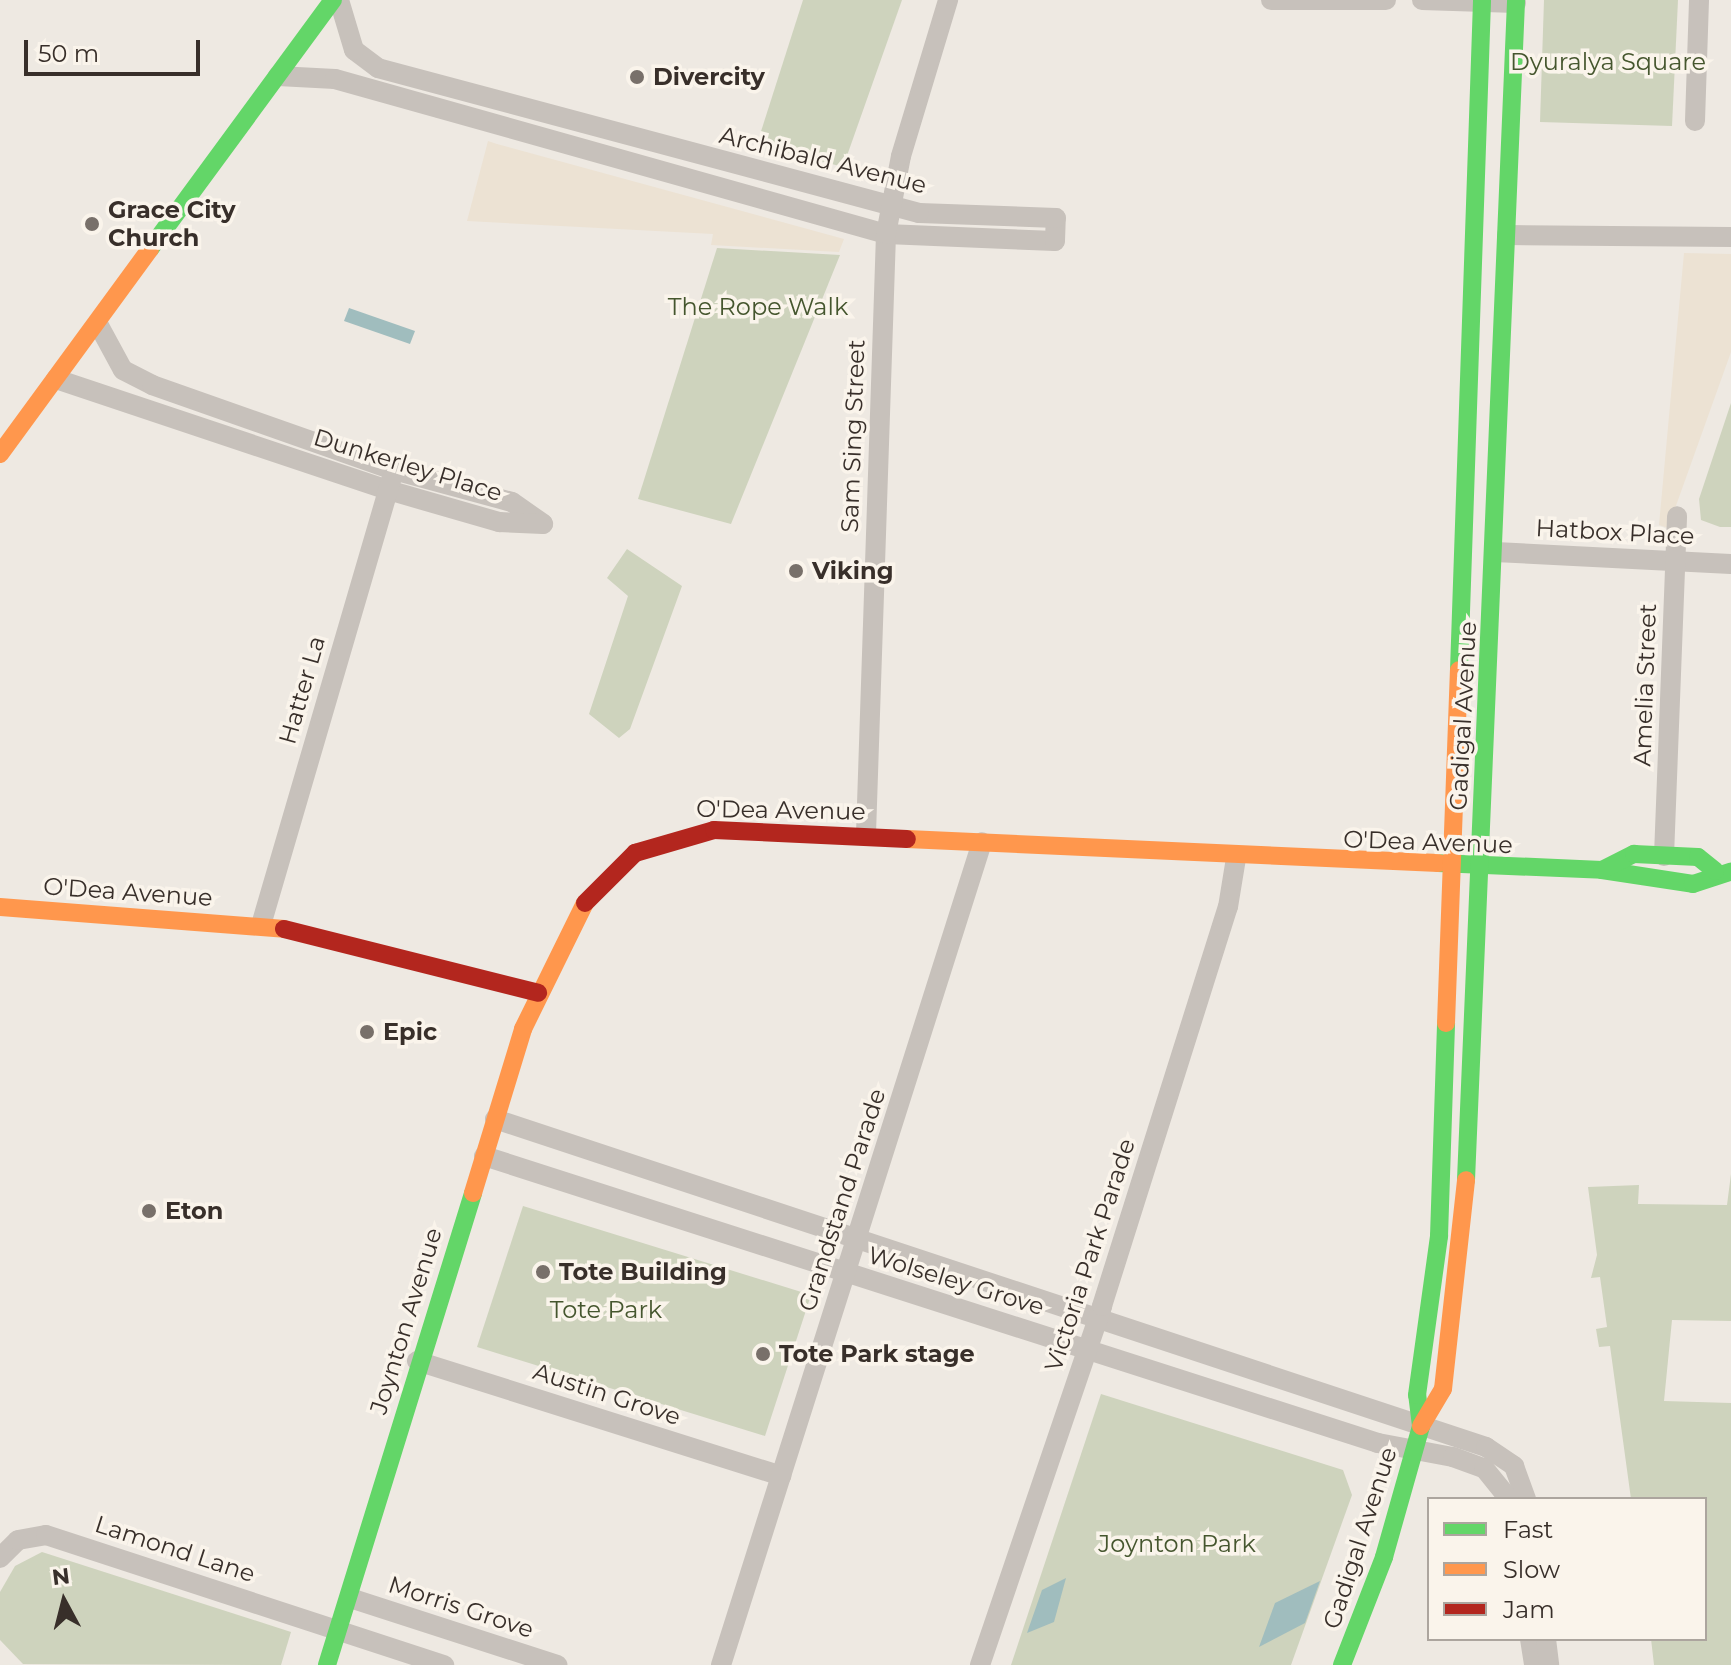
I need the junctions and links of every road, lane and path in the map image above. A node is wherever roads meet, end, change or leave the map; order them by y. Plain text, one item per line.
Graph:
1 (336, 0) edge
2 (948, 0) edge
3 (1271, 0) edge
4 (1386, 0) edge
5 (1422, 0) edge
6 (1699, 0) edge
7 (1482, 1) edge
8 (1516, 1) edge
9 (278, 76) junction
10 (1695, 121) dead end
11 (637, 140) junction
12 (632, 161) junction
13 (889, 205) junction
14 (886, 234) junction
15 (1507, 235) junction
16 (1731, 237) edge
17 (98, 324) junction
18 (56, 379) junction
19 (0, 454) edge
20 (391, 480) junction
21 (1677, 516) dead end
22 (1495, 552) junction
23 (1675, 561) junction
24 (1731, 564) edge
25 (866, 834) junction
26 (982, 842) junction
27 (1664, 856) junction
28 (1236, 858) junction
29 (1452, 867) junction
30 (1479, 868) junction
31 (1602, 870) junction
32 (1723, 872) edge
33 (0, 907) edge
34 (261, 925) junction
35 (538, 993) junction
36 (495, 1119) junction
37 (484, 1156) junction
38 (856, 1244) junction
39 (846, 1275) junction
40 (1098, 1320) junction
41 (1088, 1349) junction
42 (417, 1361) junction
43 (1421, 1426) junction
44 (1415, 1450) junction
45 (781, 1476) junction
46 (1507, 1497) edge
47 (1525, 1497) edge
48 (0, 1558) edge
49 (350, 1598) junction
50 (339, 1631) junction
51 (1530, 1641) edge
52 (1546, 1641) edge
53 (327, 1665) edge
54 (444, 1665) edge
55 (557, 1665) edge
56 (721, 1665) edge
57 (980, 1665) edge
58 (1342, 1665) edge
59 (1534, 1665) edge
60 (1549, 1665) edge

1 - 9 street
1 - 11 street, Archibald Avenue
2 - 13 street, Sam Sing Street
3 - 4 street
5 - 7 street
6 - 10 street
7 - 8 street
7 - 29 street, Gadigal Avenue
8 - 15 street, Gadigal Avenue
9 - 12 street, Archibald Avenue
9 - 17 street
11 - 12 street
11 - 13 street, Archibald Avenue
12 - 14 street, Archibald Avenue
13 - 14 street, Sam Sing Street
13 - 14 street, Archibald Avenue
14 - 25 street, Sam Sing Street
15 - 16 street
15 - 22 street, Gadigal Avenue
17 - 18 street
17 - 20 street, Dunkerley Place
18 - 19 street
18 - 20 street, Dunkerley Place
20 - 20 street, Dunkerley Place
20 - 34 street, Hatter La
21 - 23 street, Amelia Street
22 - 23 street, Hatbox Place
22 - 30 street, Gadigal Avenue
23 - 24 street, Hatbox Place
23 - 27 street, Amelia Street
25 - 26 street, O'Dea Avenue
25 - 35 street, O'Dea Avenue
26 - 28 street, O'Dea Avenue
26 - 38 street, Grandstand Parade
27 - 31 street, O'Dea Avenue
27 - 32 street, O'Dea Avenue
28 - 29 street, O'Dea Avenue
28 - 40 street, Victoria Park Parade
29 - 30 street, O'Dea Avenue
29 - 43 street, Gadigal Avenue
30 - 31 street, O'Dea Avenue
30 - 43 street, Gadigal Avenue
31 - 32 street, O'Dea Avenue
33 - 34 street, O'Dea Avenue
34 - 35 street, O'Dea Avenue
35 - 36 street, Joynton Avenue
36 - 37 street, Joynton Avenue
36 - 38 street, Wolseley Grove
37 - 39 street, Wolseley Grove
37 - 42 street, Joynton Avenue
38 - 39 street, Grandstand Parade
38 - 40 street, Wolseley Grove
39 - 41 street, Wolseley Grove
39 - 45 street, Grandstand Parade
40 - 41 street, Victoria Park Parade
40 - 43 street, Wolseley Grove
41 - 44 street, Wolseley Grove
41 - 57 street, Victoria Park Parade
42 - 45 street, Austin Grove
42 - 49 street, Joynton Avenue
43 - 44 street, Gadigal Avenue
43 - 47 street, Wolseley Grove
44 - 46 street, Wolseley Grove
44 - 58 street, Gadigal Avenue
45 - 56 street, Grandstand Parade
48 - 50 street, Lamond Lane
49 - 50 street, Joynton Avenue
49 - 55 street, Morris Grove
50 - 53 street, Joynton Avenue
50 - 54 street
51 - 59 street
52 - 60 street

